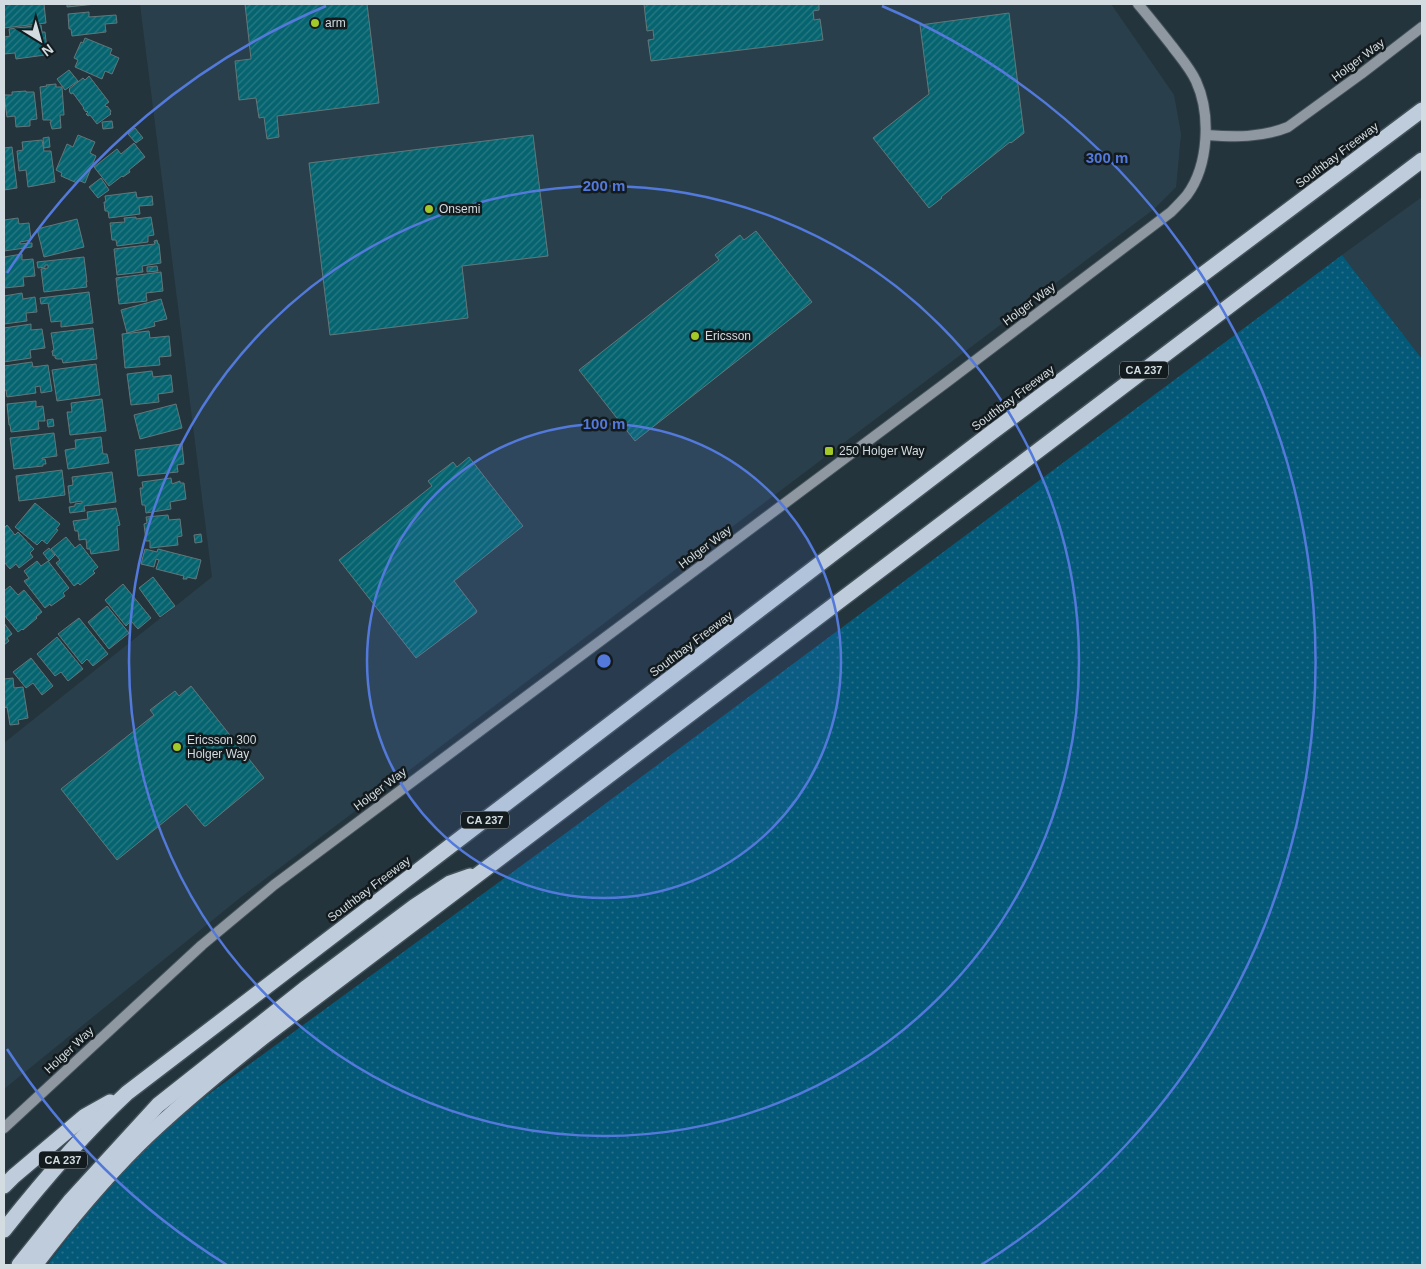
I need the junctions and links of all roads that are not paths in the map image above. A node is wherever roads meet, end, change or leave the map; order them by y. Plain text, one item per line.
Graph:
1 (1138, 4) edge
2 (1422, 27) edge
3 (1422, 110) edge
4 (1206, 135) junction
5 (1422, 160) edge
6 (482, 872) junction
7 (127, 1093) junction
8 (4, 1128) edge
9 (4, 1186) edge
10 (4, 1230) edge
11 (19, 1265) edge
12 (35, 1265) edge

1 - 4 street
2 - 4 street, Holger Way
3 - 7 highway, Southbay Freeway / CA 237
4 - 8 street, Holger Way
5 - 6 highway, CA 237
6 - 11 highway
6 - 12 highway, CA 237
7 - 9 highway
7 - 10 highway, Southbay Freeway / CA 237

